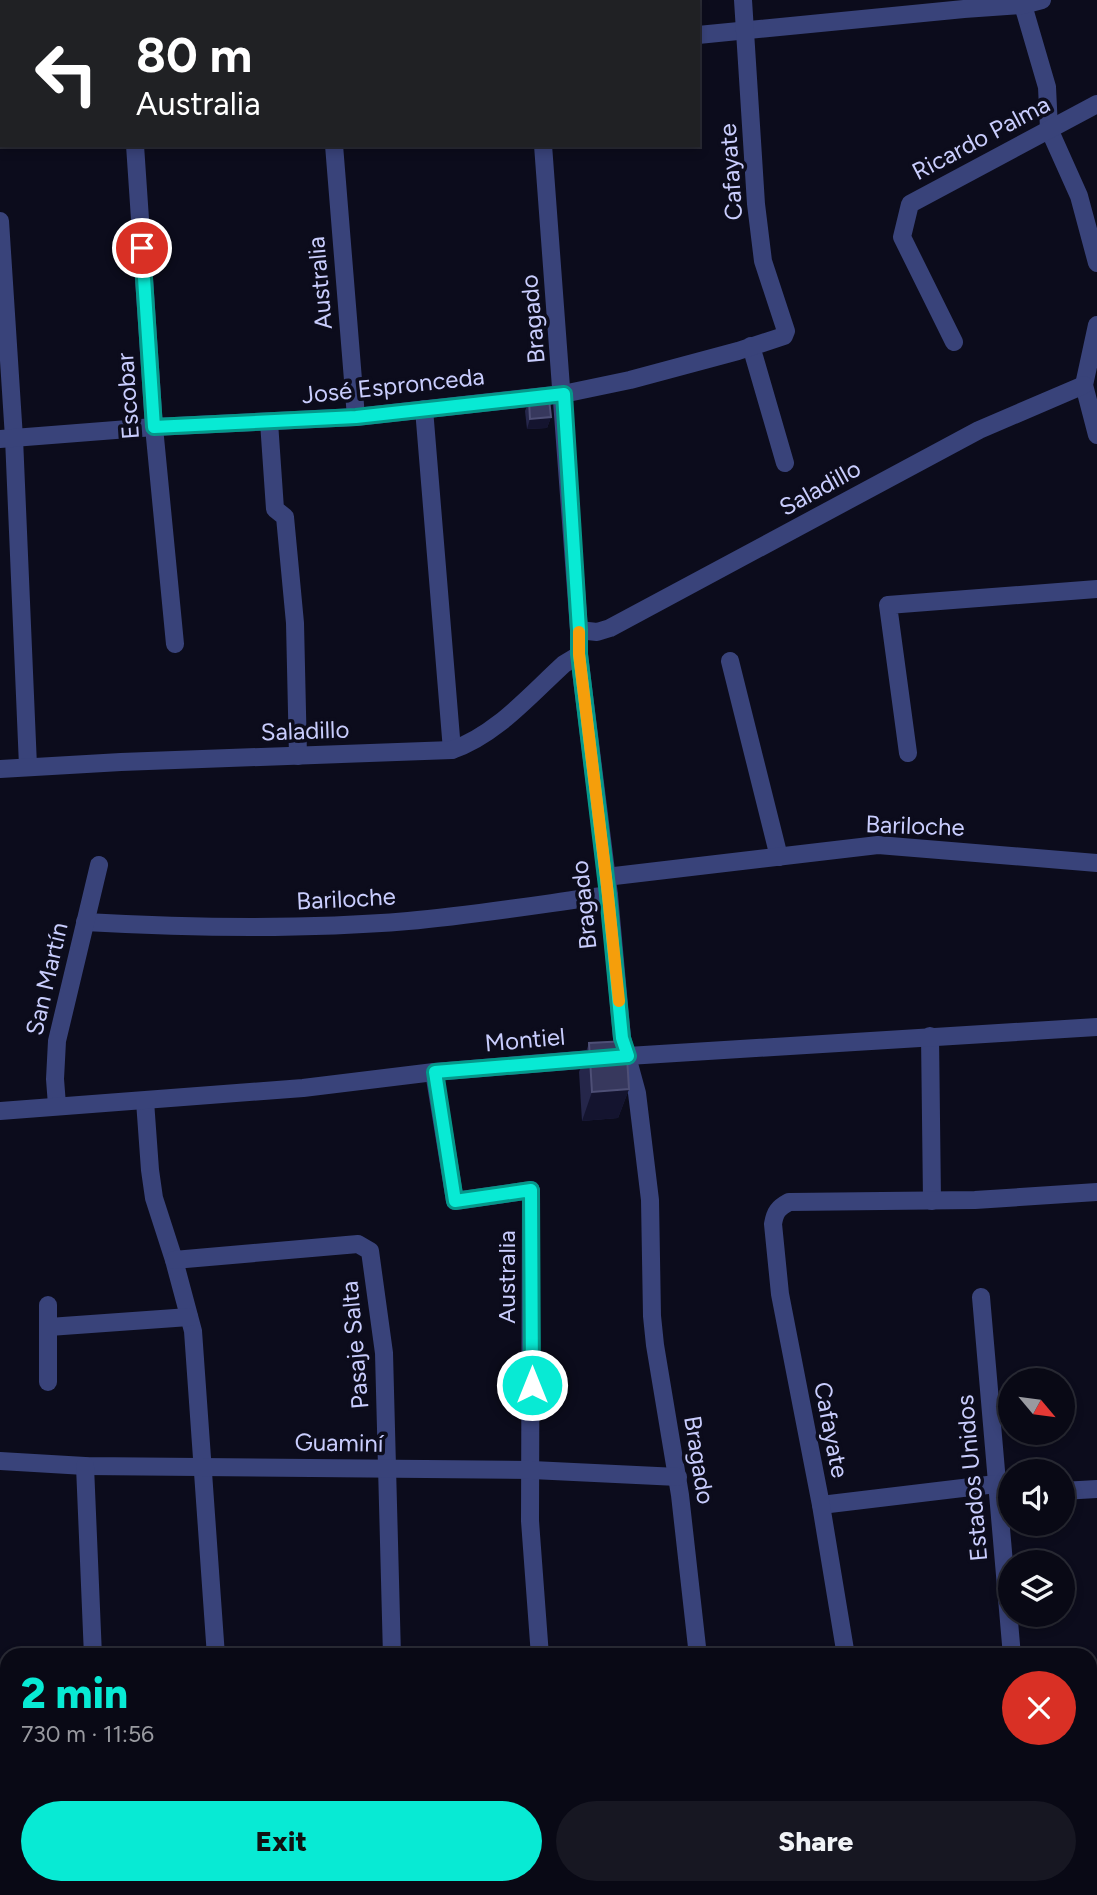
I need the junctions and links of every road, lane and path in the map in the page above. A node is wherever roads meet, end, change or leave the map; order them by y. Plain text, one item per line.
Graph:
1 (743, 0) edge
2 (1042, 0) edge
3 (963, 4) edge
4 (1023, 5) junction
5 (747, 32) junction
6 (700, 35) edge
7 (1097, 104) edge
8 (1049, 129) junction
9 (135, 147) edge
10 (334, 147) edge
11 (543, 147) edge
12 (0, 221) edge
13 (1097, 263) edge
14 (1097, 325) edge
15 (784, 336) joint
16 (954, 342) dead end
17 (751, 346) junction
18 (1084, 385) junction
19 (564, 394) junction
20 (424, 409) junction
21 (356, 417) junction
22 (269, 422) junction
23 (154, 427) junction
24 (1097, 435) edge
25 (7, 439) edge
26 (785, 463) dead end
27 (1097, 589) edge
28 (579, 630) junction
29 (174, 643) dead end
30 (579, 654) junction
31 (730, 661) dead end
32 (452, 750) junction
33 (908, 753) dead end
34 (298, 756) junction
35 (28, 766) junction
36 (0, 769) edge
37 (779, 858) junction
38 (1097, 863) edge
39 (99, 865) dead end
40 (607, 886) junction
41 (85, 922) junction
42 (1097, 1027) edge
43 (930, 1036) junction
44 (628, 1056) junction
45 (435, 1072) junction
46 (145, 1101) junction
47 (57, 1105) junction
48 (0, 1111) edge
49 (1097, 1192) edge
50 (932, 1201) junction
51 (174, 1260) junction
52 (981, 1297) dead end
53 (48, 1305) dead end
54 (189, 1317) junction
55 (48, 1328) junction
56 (48, 1382) dead end
57 (0, 1461) edge
58 (998, 1462) edge
59 (85, 1465) junction
60 (202, 1466) junction
61 (388, 1468) junction
62 (532, 1469) junction
63 (678, 1477) junction
64 (1097, 1489) edge
65 (1075, 1490) edge
66 (998, 1491) edge
67 (821, 1505) junction
68 (1004, 1536) edge
69 (93, 1648) edge
70 (215, 1648) edge
71 (393, 1648) edge
72 (539, 1648) edge
73 (697, 1648) edge
74 (845, 1648) edge
75 (1011, 1648) edge

1 - 5 street, Cafayate
2 - 4 street
3 - 4 street
3 - 5 street
4 - 8 street
5 - 6 street
5 - 15 street, Cafayate
7 - 8 street, Ricardo Palma
8 - 13 street
8 - 16 street, Ricardo Palma
9 - 23 street, Escobar
10 - 21 street, Australia
11 - 19 street, Bragado
12 - 25 street
14 - 18 street
15 - 17 street, José Espronceda
17 - 19 street, José Espronceda
17 - 26 street
18 - 24 street
18 - 28 street, Saladillo
19 - 20 street, José Espronceda
19 - 28 street, Bragado
20 - 21 street, José Espronceda
20 - 32 street
21 - 22 street, José Espronceda
22 - 23 street, José Espronceda
22 - 34 street
23 - 25 street, José Espronceda
23 - 29 street, Escobar
25 - 35 street
27 - 33 street
28 - 30 street, Bragado
30 - 32 street, Saladillo
30 - 40 street, Bragado
31 - 37 street
32 - 34 street, Saladillo
34 - 35 street, Saladillo
35 - 36 street, Saladillo
37 - 38 street, Bariloche
37 - 40 street, Bariloche
39 - 41 street, San Martín
40 - 41 street, Bariloche
40 - 44 street, Bragado
41 - 47 street, San Martín
42 - 43 street, Montiel
43 - 44 street, Montiel
43 - 50 street
44 - 45 street, Montiel
44 - 63 street, Bragado
45 - 46 street, Montiel
45 - 62 street, Australia
46 - 47 street, Montiel
46 - 51 street
47 - 48 street, Montiel
49 - 50 street
50 - 67 street, Cafayate
51 - 54 street
51 - 61 street, Pasaje Salta
52 - 58 street, Estados Unidos
53 - 55 street
54 - 55 street
54 - 60 street
55 - 56 street
57 - 59 street, Guaminí
59 - 60 street, Guaminí
59 - 69 street
60 - 61 street, Guaminí
60 - 70 street
61 - 62 street, Guaminí
61 - 71 street, Pasaje Salta
62 - 63 street, Guaminí
62 - 72 street, Australia
63 - 73 street, Bragado
64 - 65 street
66 - 67 street
67 - 74 street, Cafayate
68 - 75 street, Estados Unidos

